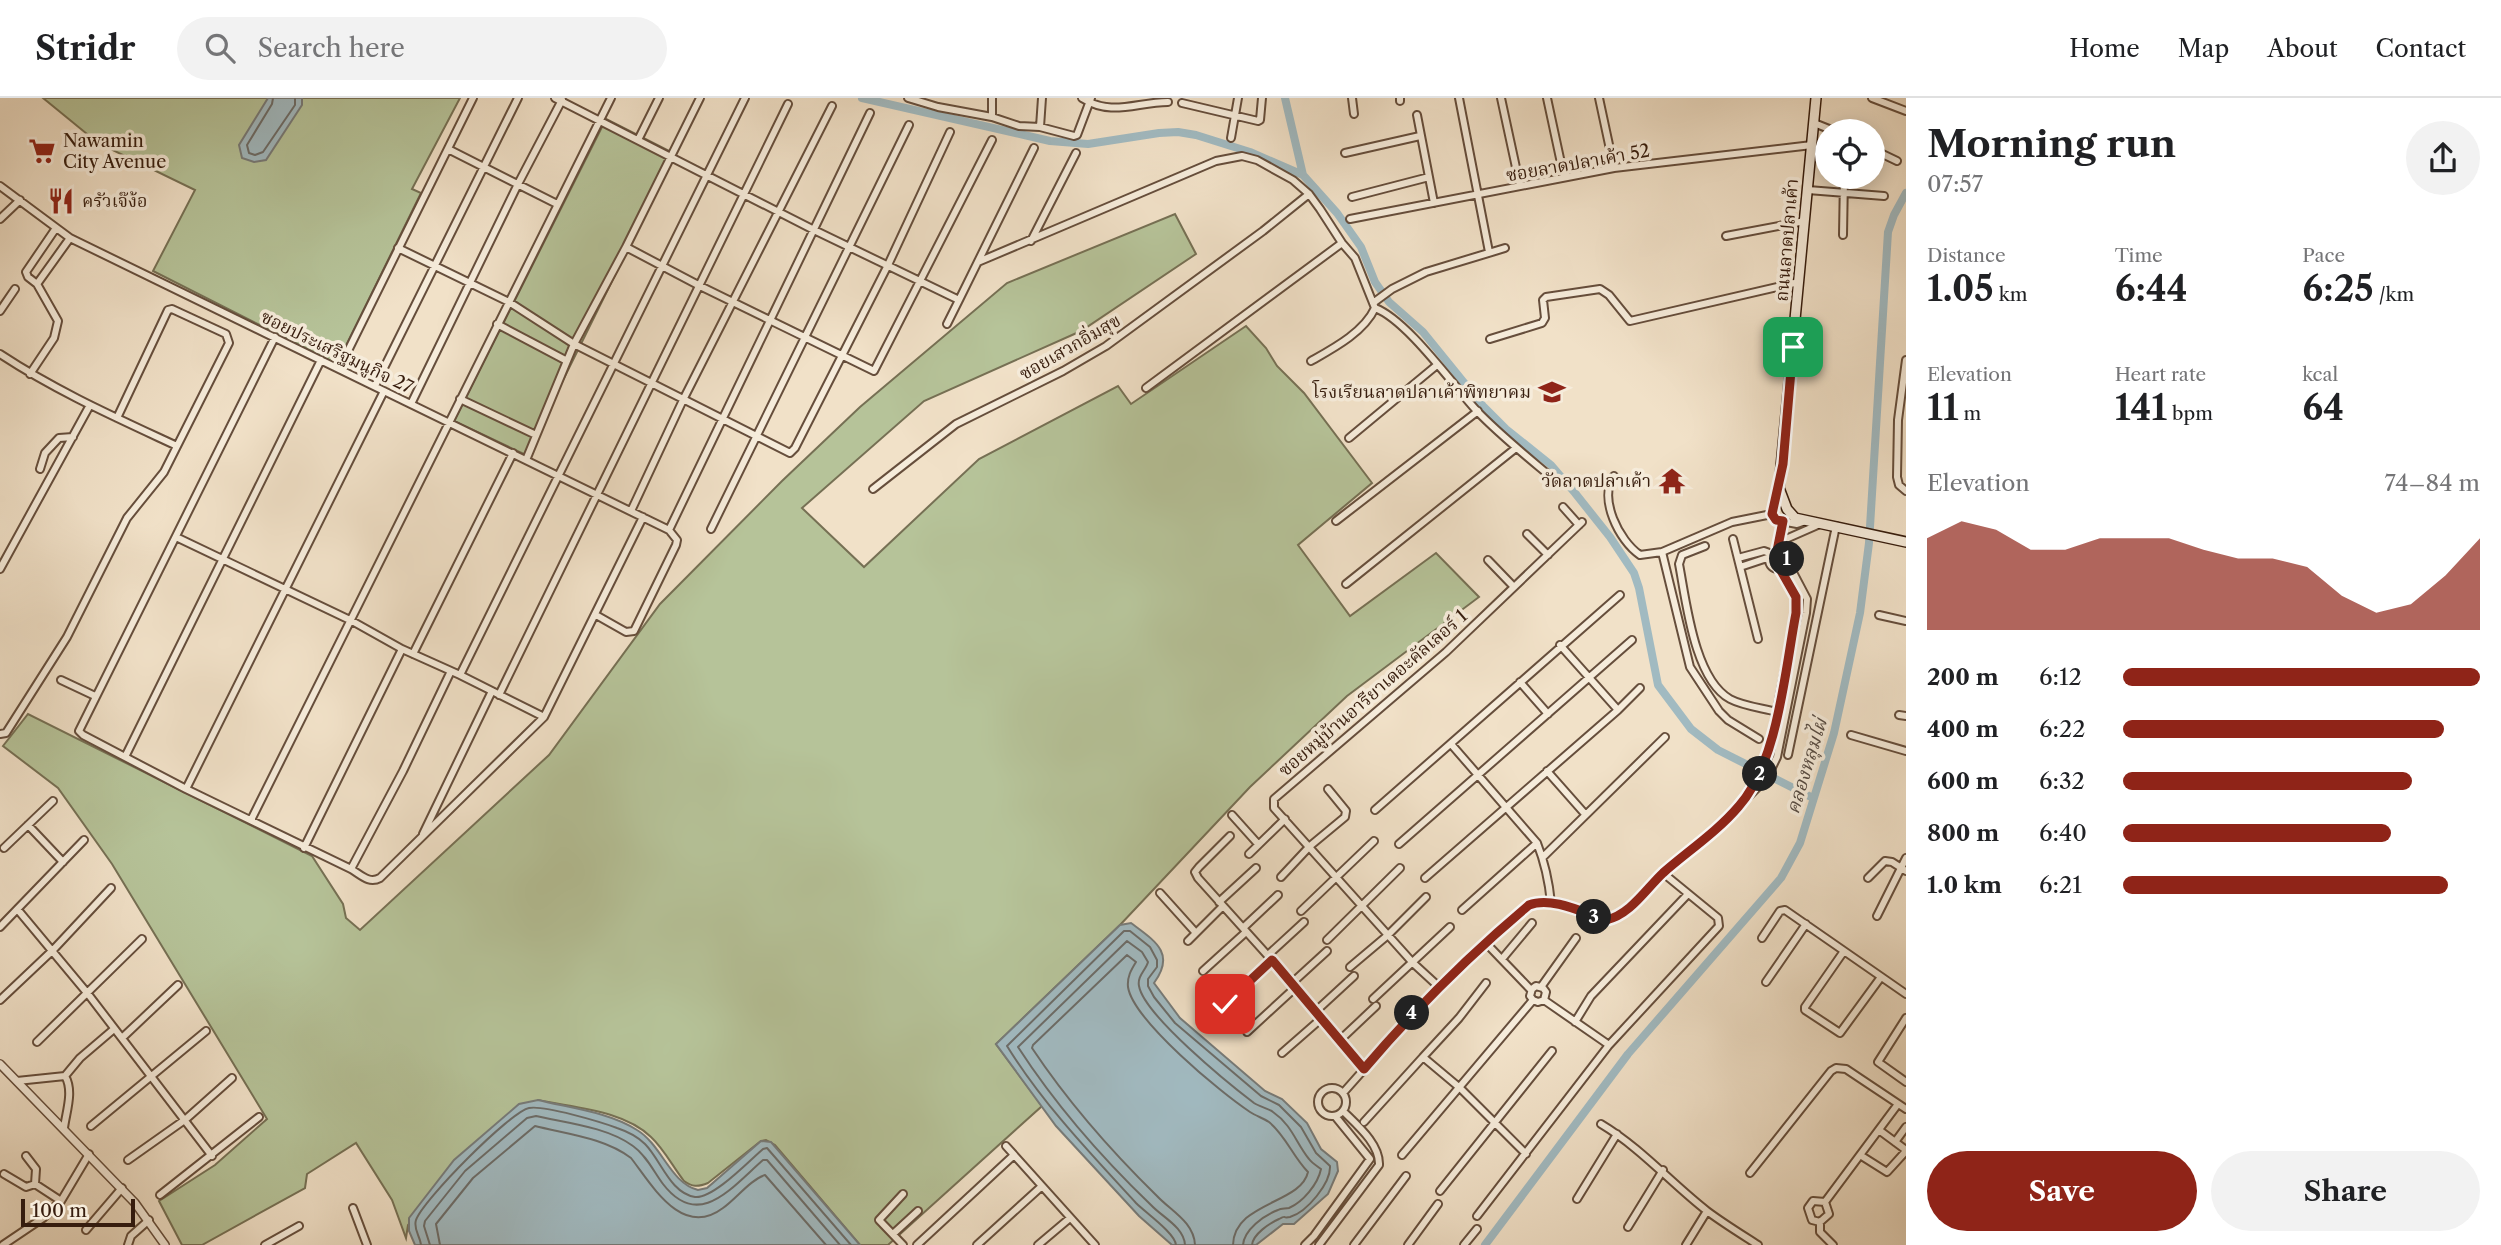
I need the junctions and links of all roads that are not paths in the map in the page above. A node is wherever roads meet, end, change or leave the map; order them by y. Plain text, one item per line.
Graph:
1 (473, 98) edge
2 (518, 98) edge
3 (611, 98) edge
4 (659, 98) edge
5 (700, 98) edge
6 (746, 98) edge
7 (908, 98) edge
8 (943, 98) edge
9 (992, 98) edge
10 (1042, 98) edge
11 (1238, 98) edge
12 (1262, 98) edge
13 (1352, 98) edge
14 (1459, 98) edge
15 (1501, 98) edge
16 (1547, 98) edge
17 (1599, 98) edge
18 (1816, 98) edge
19 (1872, 98) edge
20 (559, 99) edge
21 (1087, 99) edge
22 (1151, 100) edge
23 (1168, 102) dead end
24 (1182, 103) dead end
25 (788, 104) dead end
26 (832, 106) dead end
27 (942, 107) junction
28 (1906, 111) edge
29 (870, 113) dead end
30 (1354, 114) dead end
31 (1417, 115) dead end
32 (992, 117) junction
33 (1235, 117) junction
34 (600, 120) junction
35 (1814, 123) joint
36 (909, 125) dead end
37 (1040, 127) junction
38 (950, 132) dead end
39 (1420, 136) junction
40 (1231, 138) dead end
41 (638, 140) junction
42 (992, 140) dead end
43 (1812, 145) junction
44 (1034, 148) dead end
45 (448, 149) junction
46 (1076, 153) dead end
47 (1345, 153) dead end
48 (1885, 155) edge
49 (669, 157) junction
50 (1897, 161) dead end
51 (484, 167) junction
52 (1614, 168) junction
53 (707, 176) junction
54 (1429, 177) junction
55 (1564, 177) junction
56 (518, 184) junction
57 (0, 186) edge
58 (1520, 186) junction
59 (1843, 189) edge
60 (1808, 190) junction
61 (1843, 192) junction
62 (743, 194) junction
63 (1309, 194) junction
64 (1477, 195) junction
65 (1884, 196) dead end
66 (1352, 197) dead end
67 (20, 200) junction
68 (1434, 203) junction
69 (557, 204) junction
70 (778, 211) junction
71 (0, 219) edge
72 (1350, 219) dead end
73 (1805, 221) junction
74 (56, 228) junction
75 (814, 230) junction
76 (1843, 235) dead end
77 (1726, 236) dead end
78 (70, 238) junction
79 (1031, 241) junction
80 (1342, 243) junction
81 (626, 247) junction
82 (851, 247) junction
83 (398, 248) junction
84 (1505, 248) dead end
85 (1489, 252) junction
86 (978, 262) junction
87 (888, 265) junction
88 (434, 266) junction
89 (662, 267) junction
90 (920, 281) junction
91 (1799, 282) junction
92 (470, 283) junction
93 (37, 284) junction
94 (700, 286) junction
95 (15, 289) dead end
96 (958, 300) junction
97 (509, 302) junction
98 (734, 303) junction
99 (1375, 304) junction
100 (0, 311) edge
101 (769, 320) junction
102 (497, 324) junction
103 (947, 324) dead end
104 (275, 337) junction
105 (806, 339) junction
106 (1490, 339) dead end
107 (574, 344) junction
108 (0, 354) edge
109 (843, 356) junction
110 (321, 360) junction
111 (1906, 360) edge
112 (567, 361) junction
113 (1311, 361) dead end
114 (614, 364) junction
115 (1437, 365) junction
116 (339, 369) junction
117 (30, 374) junction
118 (650, 383) junction
119 (375, 386) junction
120 (1146, 388) dead end
121 (384, 391) junction
122 (460, 399) junction
123 (683, 400) junction
124 (411, 404) junction
125 (90, 405) junction
126 (1478, 411) junction
127 (117, 418) junction
128 (722, 420) junction
129 (448, 422) junction
130 (536, 435) junction
131 (72, 436) junction
132 (755, 437) junction
133 (1349, 438) dead end
134 (177, 446) junction
135 (1516, 447) junction
136 (513, 453) junction
137 (526, 460) junction
138 (40, 469) dead end
139 (557, 475) junction
140 (1550, 476) dead end
141 (1614, 476) dead end
142 (1779, 488) junction
143 (873, 489) dead end
144 (1906, 491) edge
145 (596, 494) junction
146 (1563, 507) dead end
147 (631, 511) junction
148 (1772, 514) junction
149 (643, 517) junction
150 (1336, 521) dead end
151 (1783, 521) junction
152 (1805, 521) junction
153 (1820, 524) junction
154 (1836, 526) junction
155 (711, 529) dead end
156 (669, 530) junction
157 (1527, 534) dead end
158 (176, 537) junction
159 (1732, 539) dead end
160 (1779, 542) junction
161 (1906, 542) edge
162 (1705, 547) dead end
163 (1662, 552) junction
164 (1773, 554) junction
165 (1548, 555) junction
166 (1738, 558) junction
167 (223, 559) junction
168 (1488, 560) dead end
169 (1787, 561) junction
170 (1740, 567) junction
171 (0, 569) edge
172 (1780, 569) junction
173 (1346, 584) dead end
174 (1514, 587) junction
175 (285, 590) junction
176 (1620, 595) dead end
177 (596, 615) junction
178 (1879, 615) dead end
179 (352, 621) junction
180 (1906, 621) edge
181 (1758, 639) dead end
182 (1632, 640) dead end
183 (1560, 645) junction
184 (402, 649) junction
185 (413, 654) junction
186 (451, 671) junction
187 (460, 675) junction
188 (1590, 677) junction
189 (61, 680) dead end
190 (1520, 682) junction
191 (1640, 688) dead end
192 (495, 693) junction
193 (95, 696) junction
194 (1618, 710) junction
195 (1777, 712) junction
196 (1548, 714) junction
197 (544, 717) junction
198 (0, 734) edge
199 (1851, 735) dead end
200 (1665, 737) dead end
201 (1759, 739) dead end
202 (1451, 744) junction
203 (1906, 751) edge
204 (1788, 755) dead end
205 (125, 757) junction
206 (1547, 771) junction
207 (1478, 775) junction
208 (1758, 783) junction
209 (186, 789) junction
210 (1328, 789) dead end
211 (53, 801) dead end
212 (1507, 807) junction
213 (1375, 810) dead end
214 (1585, 814) junction
215 (1232, 815) dead end
216 (1285, 819) junction
217 (251, 820) junction
218 (28, 825) junction
219 (1230, 836) dead end
220 (421, 839) junction
221 (84, 840) dead end
222 (1374, 841) dead end
223 (1537, 843) junction
224 (1258, 844) junction
225 (1399, 844) dead end
226 (1310, 846) junction
227 (5, 848) dead end
228 (304, 848) junction
229 (1248, 854) dead end
230 (1543, 857) junction
231 (1906, 858) edge
232 (63, 862) junction
233 (1256, 868) dead end
234 (1400, 868) dead end
235 (351, 869) junction
236 (1903, 869) edge
237 (1663, 873) junction
238 (1335, 876) junction
239 (1281, 877) dead end
240 (1425, 878) dead end
241 (1868, 878) dead end
242 (111, 888) dead end
243 (1160, 893) dead end
244 (1688, 894) junction
245 (1278, 895) dead end
246 (1426, 897) dead end
247 (1551, 903) junction
248 (1221, 904) junction
249 (1362, 906) junction
250 (18, 910) junction
251 (1462, 910) dead end
252 (1301, 911) dead end
253 (1877, 916) dead end
254 (1304, 922) dead end
255 (1532, 923) dead end
256 (1806, 924) junction
257 (0, 927) edge
258 (1450, 927) dead end
259 (1245, 930) junction
260 (1196, 933) junction
261 (1388, 935) junction
262 (1576, 938) dead end
263 (1762, 938) dead end
264 (142, 939) dead end
265 (1327, 940) dead end
266 (1188, 941) dead end
267 (1485, 942) junction
268 (53, 950) junction
269 (1327, 951) dead end
270 (1844, 951) junction
271 (1270, 958) junction
272 (1502, 959) junction
273 (1413, 963) junction
274 (1350, 967) dead end
275 (1202, 971) dead end
276 (1354, 976) dead end
277 (1881, 977) junction
278 (1766, 982) dead end
279 (1486, 983) dead end
280 (178, 985) dead end
281 (1294, 985) junction
282 (1438, 986) junction
283 (1541, 987) junction
284 (1531, 990) junction
285 (88, 994) junction
286 (1906, 994) edge
287 (0, 1000) edge
288 (1533, 1000) junction
289 (1544, 1000) junction
290 (1225, 1004) dead end
291 (1316, 1011) junction
292 (1322, 1018) junction
293 (1906, 1018) edge
294 (1575, 1022) junction
295 (114, 1029) junction
296 (206, 1031) dead end
297 (1247, 1032) dead end
298 (122, 1038) junction
299 (1340, 1040) junction
300 (37, 1042) dead end
301 (1609, 1045) junction
302 (1552, 1051) dead end
303 (1282, 1053) dead end
304 (1423, 1056) junction
305 (0, 1064) edge
306 (1364, 1069) junction
307 (65, 1076) junction
308 (153, 1077) junction
309 (232, 1078) dead end
310 (17, 1081) junction
311 (1906, 1082) edge
312 (1460, 1088) junction
313 (1343, 1093) junction
314 (1898, 1104) junction
315 (1906, 1109) edge
316 (1343, 1111) junction
317 (1335, 1116) junction
318 (259, 1117) dead end
319 (186, 1119) junction
320 (1364, 1122) dead end
321 (1495, 1123) junction
322 (1601, 1124) dead end
323 (91, 1126) dead end
324 (64, 1128) junction
325 (1906, 1128) edge
326 (1879, 1130) junction
327 (1617, 1133) junction
328 (1895, 1142) junction
329 (1006, 1146) dead end
330 (1906, 1151) edge
331 (89, 1154) junction
332 (1527, 1154) junction
333 (1014, 1155) junction
334 (1402, 1155) dead end
335 (1860, 1155) junction
336 (26, 1156) dead end
337 (212, 1156) junction
338 (128, 1160) dead end
339 (1663, 1170) junction
340 (1750, 1173) dead end
341 (4, 1174) dead end
342 (1406, 1176) dead end
343 (36, 1184) junction
344 (1042, 1186) junction
345 (121, 1188) junction
346 (1440, 1191) dead end
347 (903, 1194) dead end
348 (160, 1195) dead end
349 (1577, 1199) dead end
350 (61, 1201) junction
351 (1825, 1202) junction
352 (1438, 1204) dead end
353 (353, 1208) dead end
354 (918, 1211) dead end
355 (1707, 1211) junction
356 (1477, 1216) dead end
357 (1070, 1218) junction
358 (149, 1220) junction
359 (1820, 1222) junction
360 (299, 1226) dead end
361 (1628, 1227) dead end
362 (1477, 1228) dead end
363 (86, 1230) dead end
364 (893, 1234) junction
365 (1090, 1243) edge
366 (1409, 1244) edge
367 (1755, 1244) edge
368 (3, 1245) edge
369 (128, 1245) edge
370 (165, 1245) edge
371 (265, 1245) edge
372 (367, 1245) edge
373 (903, 1245) edge
374 (918, 1245) edge
375 (977, 1245) edge
376 (1038, 1245) edge
377 (1305, 1245) edge
378 (1319, 1245) edge
379 (1354, 1245) edge
380 (1464, 1245) edge
381 (1686, 1245) edge
382 (1833, 1245) edge

1 - 45 street
2 - 51 street
3 - 34 street
4 - 41 street
5 - 49 street
6 - 53 street
7 - 27 street
8 - 27 street
9 - 32 street
10 - 37 street
11 - 33 street
12 - 33 street
13 - 30 street
14 - 64 street
15 - 58 street
16 - 55 street
17 - 52 street
18 - 35 main road, ถนนลาดปลาเค้า
19 - 28 street
20 - 34 street
20 - 56 street
21 - 22 street
21 - 37 street
22 - 23 street
24 - 33 street
25 - 62 street
26 - 70 street
27 - 32 street
29 - 75 street
31 - 39 street
32 - 37 street
33 - 40 street
34 - 41 street
34 - 69 street
35 - 43 main road, ถนนลาดปลาเค้า
36 - 82 street
38 - 87 street
39 - 47 street
39 - 54 street
41 - 49 street
42 - 90 street
43 - 52 street, ซอยลาดปลาเค้า 52
43 - 60 main road, ถนนลาดปลาเค้า
44 - 86 street
45 - 51 street
45 - 83 street
46 - 79 street
48 - 50 street
49 - 53 street
49 - 81 street
51 - 56 street
51 - 88 street
52 - 55 street, ซอยลาดปลาเค้า 52
53 - 62 street
53 - 89 street
54 - 66 street
54 - 68 street
55 - 58 street, ซอยลาดปลาเค้า 52
56 - 69 street
56 - 92 street
57 - 67 street, ซอยประเสริฐมนูกิจ 27
58 - 64 street, ซอยลาดปลาเค้า 52
59 - 61 street
60 - 61 street
60 - 73 main road, ถนนลาดปลาเค้า
61 - 65 street
61 - 76 street
62 - 70 street
62 - 94 street
63 - 79 street
63 - 80 street
63 - 143 street, ซอยเสวกอิ่มสุข
64 - 68 street, ซอยลาดปลาเค้า 52
64 - 85 street
67 - 71 street
67 - 74 street, ซอยประเสริฐมนูกิจ 27
68 - 72 street, ซอยลาดปลาเค้า 52
69 - 97 street
70 - 75 street
70 - 98 street
73 - 77 street
73 - 91 main road, ถนนลาดปลาเค้า
74 - 78 street, ซอยประเสริฐมนูกิจ 27
74 - 93 street
75 - 82 street
75 - 101 street
78 - 93 street
78 - 104 street, ซอยประเสริฐมนูกิจ 27
79 - 86 street
80 - 99 street
80 - 120 street
81 - 89 street
81 - 107 street
82 - 87 street
82 - 105 street
83 - 88 street
83 - 116 street
84 - 85 street
85 - 99 street
86 - 96 street
87 - 90 street
87 - 109 street
88 - 92 street
88 - 119 street
89 - 94 street
89 - 114 street
90 - 96 street
90 - 109 street
91 - 106 street
91 - 142 main road, ถนนลาดปลาเค้า
92 - 97 street
92 - 124 street
93 - 117 street
94 - 98 street
94 - 118 street
95 - 100 street
96 - 103 street
97 - 102 street
97 - 107 street
98 - 101 street
98 - 123 street
99 - 113 street
99 - 115 street
101 - 105 street
101 - 128 street
102 - 112 street
102 - 122 street
104 - 110 street, ซอยประเสริฐมนูกิจ 27
104 - 158 street
105 - 109 street
105 - 132 street
107 - 112 street
107 - 114 street
108 - 117 street
109 - 132 street
110 - 116 street, ซอยประเสริฐมนูกิจ 27
110 - 167 street
111 - 144 street
112 - 130 street
114 - 118 street
114 - 139 street
115 - 126 street
115 - 133 street
116 - 119 street, ซอยประเสริฐมนูกิจ 27
117 - 125 street
118 - 123 street
118 - 145 street
119 - 121 street, ซอยประเสริฐมนูกิจ 27
121 - 124 street, ซอยประเสริฐมนูกิจ 27
121 - 175 street
122 - 129 street
122 - 130 street
123 - 128 street
123 - 147 street
124 - 129 street, ซอยประเสริฐมนูกิจ 27
125 - 127 street
125 - 131 street
126 - 135 street
126 - 150 street
127 - 134 street
127 - 134 street
128 - 132 street
128 - 156 street
129 - 136 street, ซอยประเสริฐมนูกิจ 27
129 - 179 street
130 - 137 street
131 - 138 street
131 - 171 street
132 - 155 street
134 - 198 street
135 - 140 street
135 - 173 street
136 - 137 street, ซอยประเสริฐมนูกิจ 27
136 - 185 street
137 - 139 street, ซอยประเสริฐมนูกิจ 27
139 - 145 street, ซอยประเสริฐมนูกิจ 27
139 - 187 street
141 - 163 street
142 - 148 street
142 - 152 main road
145 - 147 street, ซอยประเสริฐมนูกิจ 27
145 - 192 street
146 - 165 street, ซอยหมู่บ้านอารียาเดอะคัลเลอร์ 1
147 - 149 street, ซอยประเสริฐมนูกิจ 27
148 - 151 street
148 - 163 street
149 - 156 street, ซอยประเสริฐมนูกิจ 27
149 - 177 street
151 - 152 street
151 - 160 street
152 - 153 main road
153 - 154 main road
153 - 160 street
154 - 161 main road
154 - 204 street
156 - 177 street
157 - 165 street
158 - 167 street
158 - 193 street
159 - 166 street
160 - 164 street
162 - 195 street
163 - 201 street
164 - 166 street
164 - 169 street
164 - 170 street
164 - 172 street
165 - 174 street, ซอยหมู่บ้านอารียาเดอะคัลเลอร์ 1
166 - 170 street
167 - 175 street
167 - 205 street
168 - 174 street
169 - 172 street
169 - 208 street
170 - 181 street
172 - 195 street
174 - 216 street, ซอยหมู่บ้านอารียาเดอะคัลเลอร์ 1
175 - 179 street
175 - 209 street
176 - 183 street
177 - 197 street
178 - 180 street
179 - 184 street
179 - 217 street
182 - 188 street
183 - 188 street
183 - 190 street
184 - 185 street
184 - 228 street
185 - 186 street
186 - 187 street
186 - 235 street
187 - 192 street
188 - 194 street
188 - 196 street
189 - 193 street
190 - 196 street
190 - 202 street
191 - 194 street
192 - 197 street
192 - 220 street
193 - 205 street
194 - 206 street
195 - 208 street
196 - 207 street
197 - 220 street
199 - 203 street
200 - 214 street
202 - 207 street
202 - 213 street
205 - 209 street
206 - 212 street
206 - 214 street
207 - 212 street
207 - 225 street
208 - 237 street
209 - 217 street
210 - 226 street
211 - 218 street
212 - 223 street
212 - 240 street
214 - 230 street
215 - 224 street
216 - 224 street
216 - 226 street
217 - 228 street
218 - 227 street
218 - 232 street
219 - 248 street
220 - 235 street
221 - 232 street
222 - 238 street
223 - 230 street
223 - 251 street
224 - 229 street
226 - 238 street
226 - 239 street
228 - 235 street
230 - 247 street
231 - 236 street
232 - 250 street
233 - 248 street
234 - 249 street
236 - 241 street
236 - 253 street
237 - 244 street
237 - 247 street
238 - 249 street
238 - 252 street
242 - 268 street
243 - 260 street
244 - 294 street
244 - 301 street
245 - 259 street
246 - 261 street
247 - 267 street
248 - 259 street
248 - 260 street
249 - 261 street
249 - 265 street
250 - 257 street
250 - 268 street
254 - 271 street
255 - 272 street
256 - 263 street
256 - 270 street
256 - 278 street
258 - 273 street
259 - 271 street
259 - 275 street
260 - 266 street
261 - 273 street
261 - 274 street
262 - 283 street
264 - 285 street
267 - 272 street
267 - 282 street
268 - 285 street
268 - 287 street
269 - 281 street
270 - 277 street
270 - 277 street
271 - 281 street
271 - 290 street
272 - 284 street
273 - 282 street
273 - 299 street
276 - 291 street
277 - 286 street
279 - 304 street
280 - 298 street
281 - 291 street
281 - 297 street
282 - 306 street
283 - 284 street
283 - 289 street
284 - 288 street
285 - 295 street
285 - 300 street
288 - 289 street
288 - 312 street
289 - 294 street
291 - 292 street
292 - 299 street
292 - 303 street
293 - 311 street
294 - 301 street
295 - 298 street
295 - 307 street
296 - 308 street
298 - 308 street
299 - 306 street
301 - 332 street
302 - 321 street
304 - 312 street
304 - 320 street
305 - 310 street
306 - 313 street
307 - 310 street
307 - 324 street
308 - 319 street
308 - 323 street
309 - 319 street
310 - 324 street
312 - 321 street
312 - 334 street
313 - 316 street
313 - 317 street
314 - 315 street
314 - 326 street
314 - 340 street
316 - 317 street
316 - 378 street
317 - 377 street
318 - 337 street
319 - 337 street
319 - 338 street
321 - 332 street
321 - 346 street
322 - 327 street
324 - 331 street
325 - 328 street
326 - 328 street
326 - 335 street
327 - 339 street
327 - 349 street
328 - 330 street
329 - 333 street
330 - 335 street
331 - 345 street
331 - 350 street
332 - 356 street
333 - 344 street
333 - 374 street
335 - 351 street
336 - 343 street
337 - 348 street
339 - 355 street
339 - 361 street
341 - 343 street
342 - 379 street
343 - 350 street
344 - 357 street
344 - 375 street
345 - 358 street
345 - 363 street
347 - 364 street
350 - 368 street
351 - 359 street
351 - 359 street
352 - 366 street
353 - 372 street
354 - 364 street
355 - 367 street
355 - 381 street
357 - 365 street
357 - 376 street
358 - 369 street
358 - 370 street
359 - 382 street
360 - 371 street
362 - 380 street
364 - 373 street

